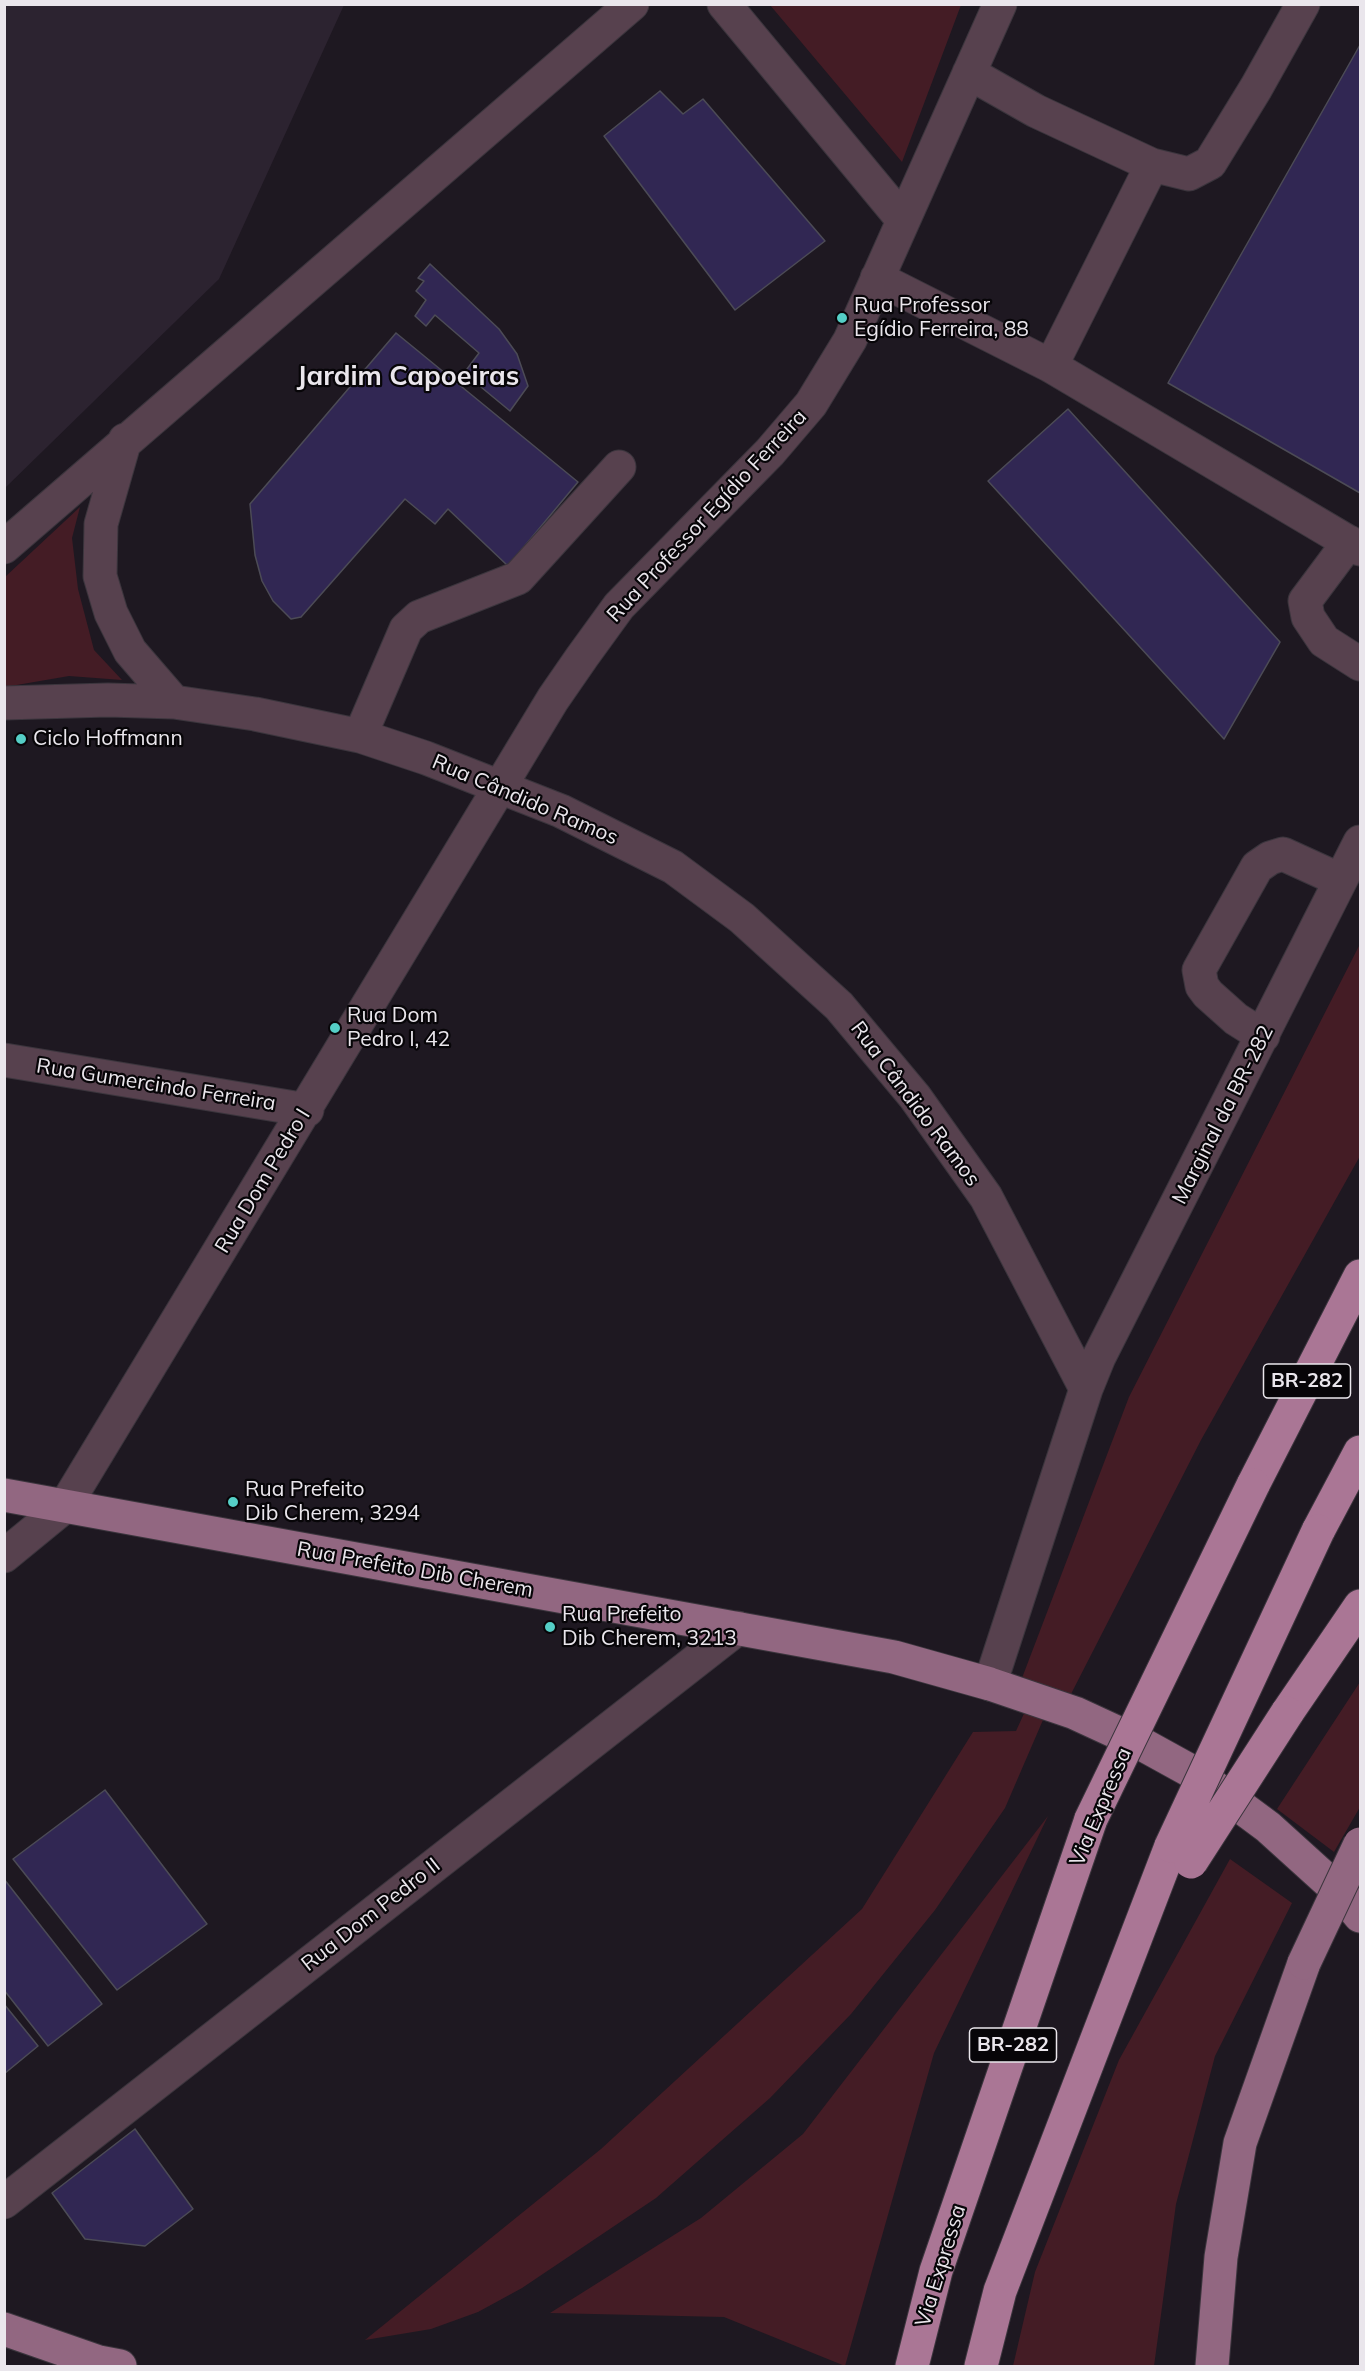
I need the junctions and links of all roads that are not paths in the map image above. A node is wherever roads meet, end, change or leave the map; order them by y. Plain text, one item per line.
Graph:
1 (632, 4) edge
2 (724, 4) edge
3 (1000, 4) edge
4 (1303, 4) edge
5 (969, 73) junction
6 (1152, 165) junction
7 (903, 220) junction
8 (877, 278) junction
9 (1052, 366) junction
10 (125, 440) junction
11 (619, 467) dead end
12 (1355, 546) edge
13 (4, 547) edge
14 (1360, 664) edge
15 (174, 702) junction
16 (4, 703) edge
17 (360, 736) junction
18 (501, 788) junction
19 (1360, 842) edge
20 (1340, 880) junction
21 (1263, 1035) junction
22 (4, 1060) edge
23 (307, 1110) junction
24 (1360, 1276) edge
25 (1086, 1389) junction
26 (1360, 1452) edge
27 (4, 1495) edge
28 (66, 1506) junction
29 (4, 1556) edge
30 (1360, 1606) edge
31 (738, 1628) junction
32 (990, 1684) junction
33 (1360, 1844) edge
34 (1181, 1854) junction
35 (1360, 1916) edge
36 (4, 2202) edge
37 (4, 2329) edge
38 (120, 2367) edge
39 (912, 2367) edge
40 (981, 2367) edge
41 (1212, 2367) edge

1 - 10 street
2 - 7 street
3 - 5 street, Rua Professor Egídio Ferreira
4 - 6 street
5 - 6 street
5 - 7 street, Rua Professor Egídio Ferreira
6 - 9 street
7 - 8 street, Rua Professor Egídio Ferreira
8 - 9 street
8 - 18 street, Rua Professor Egídio Ferreira
9 - 12 street
10 - 13 street
10 - 15 street
11 - 17 street
12 - 14 street
15 - 16 street, Rua Cândido Ramos
15 - 17 street, Rua Cândido Ramos
17 - 18 street, Rua Cândido Ramos
18 - 23 street, Rua Dom Pedro I
18 - 25 street, Rua Cândido Ramos
19 - 20 street, Marginal da BR-282
20 - 21 street, Marginal da BR-282
20 - 21 street
21 - 25 street, Marginal da BR-282
22 - 23 street, Rua Gumercindo Ferreira
23 - 28 street, Rua Dom Pedro I
24 - 39 highway, Via Expressa / BR-282, bridge
25 - 32 street
26 - 34 highway, BR-282, bridge
27 - 28 main road, Rua Prefeito Dib Cherem
28 - 29 street, Rua Dom Pedro I
28 - 31 main road, Rua Prefeito Dib Cherem
30 - 34 highway, bridge
31 - 32 main road, Rua Prefeito Dib Cherem
31 - 36 street, Rua Dom Pedro II
32 - 35 main road, Rua Prefeito Dib Cherem
33 - 41 main road, bridge
34 - 40 highway, BR-282
37 - 38 main road

